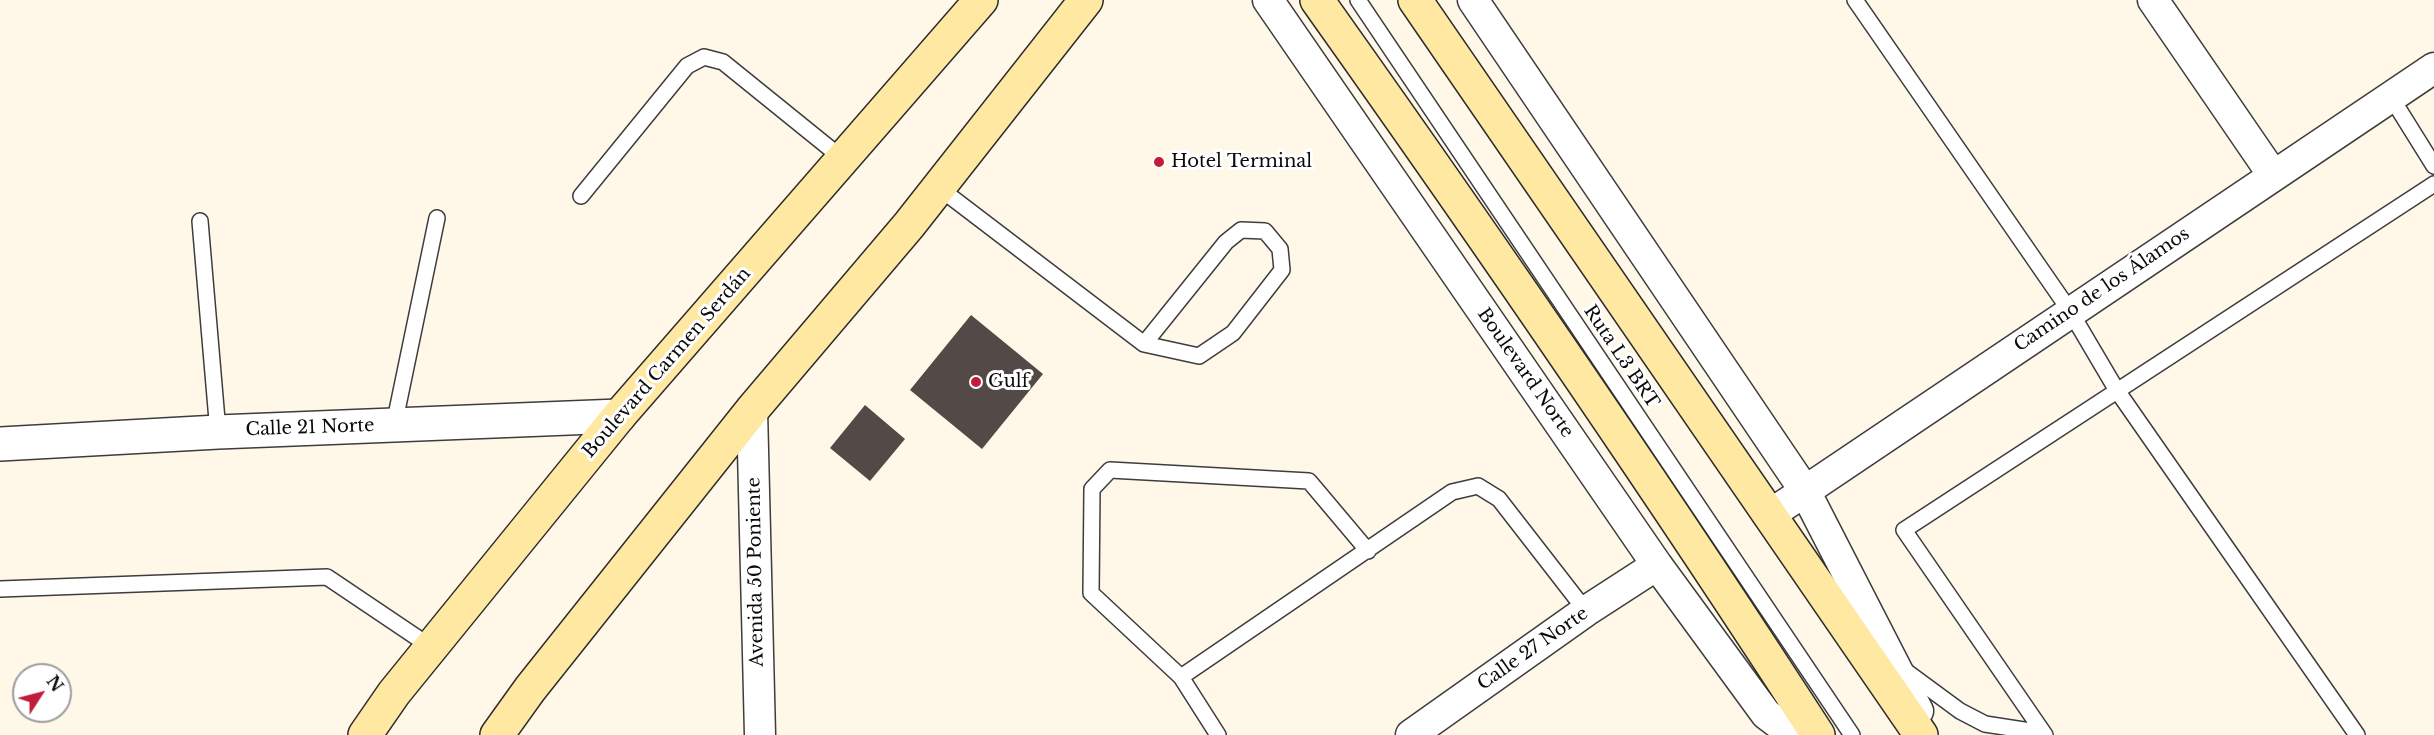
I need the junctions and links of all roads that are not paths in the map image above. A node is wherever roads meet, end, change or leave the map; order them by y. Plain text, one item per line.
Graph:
1 (981, 0) edge
2 (1105, 0) edge
3 (1268, 0) edge
4 (1317, 0) edge
5 (1358, 0) edge
6 (1415, 0) edge
7 (1473, 0) edge
8 (1855, 0) edge
9 (2153, 0) edge
10 (1076, 12) edge
11 (2434, 68) edge
12 (2391, 97) junction
13 (843, 159) junction
14 (2434, 166) edge
15 (2273, 175) junction
16 (2434, 184) edge
17 (938, 187) junction
18 (581, 196) dead end
19 (437, 218) dead end
20 (200, 221) dead end
21 (2070, 311) junction
22 (1144, 344) junction
23 (2116, 389) junction
24 (752, 410) junction
25 (619, 416) junction
26 (394, 425) junction
27 (218, 432) junction
28 (0, 444) edge
29 (1805, 491) junction
30 (1771, 514) junction
31 (1368, 551) junction
32 (1657, 565) junction
33 (0, 589) edge
34 (1586, 611) junction
35 (431, 647) junction
36 (1861, 648) junction
37 (1892, 660) junction
38 (1181, 677) junction
39 (2044, 734) edge
40 (364, 735) edge
41 (497, 735) edge
42 (760, 735) edge
43 (1218, 735) edge
44 (1411, 735) edge
45 (1794, 735) edge
46 (1818, 735) edge
47 (1852, 735) edge
48 (1921, 735) edge
49 (1931, 735) edge
50 (2357, 735) edge

1 - 13 main road, Boulevard Carmen Serdán
2 - 10 street
3 - 32 street, Boulevard Norte
4 - 46 main road
5 - 47 lane, Ruta L3 BRT
6 - 30 main road
7 - 29 street
8 - 21 lane
9 - 15 street
10 - 17 main road
11 - 12 street, Camino de los Álamos
12 - 14 lane
12 - 15 street, Camino de los Álamos
13 - 18 lane
13 - 25 main road, Boulevard Carmen Serdán
15 - 21 street, Camino de los Álamos
16 - 23 lane
17 - 22 lane
17 - 24 main road
19 - 26 lane
20 - 27 lane
21 - 23 lane
21 - 29 street, Camino de los Álamos
22 - 22 lane
23 - 39 lane
23 - 50 lane
24 - 41 main road
24 - 42 street, Avenida 50 Poniente
25 - 26 street, Calle 21 Norte
25 - 35 main road, Boulevard Carmen Serdán
26 - 27 street, Calle 21 Norte
27 - 28 street, Calle 21 Norte
29 - 30 street, Camino de los Álamos
29 - 37 street
30 - 36 main road
31 - 34 lane
31 - 38 lane
31 - 38 lane
32 - 34 street, Calle 27 Norte
32 - 45 street, Boulevard Norte
33 - 35 lane
34 - 44 street, Calle 27 Norte
35 - 40 main road, Boulevard Carmen Serdán
36 - 37 lane
36 - 48 main road
37 - 39 lane
37 - 49 street
38 - 43 lane

